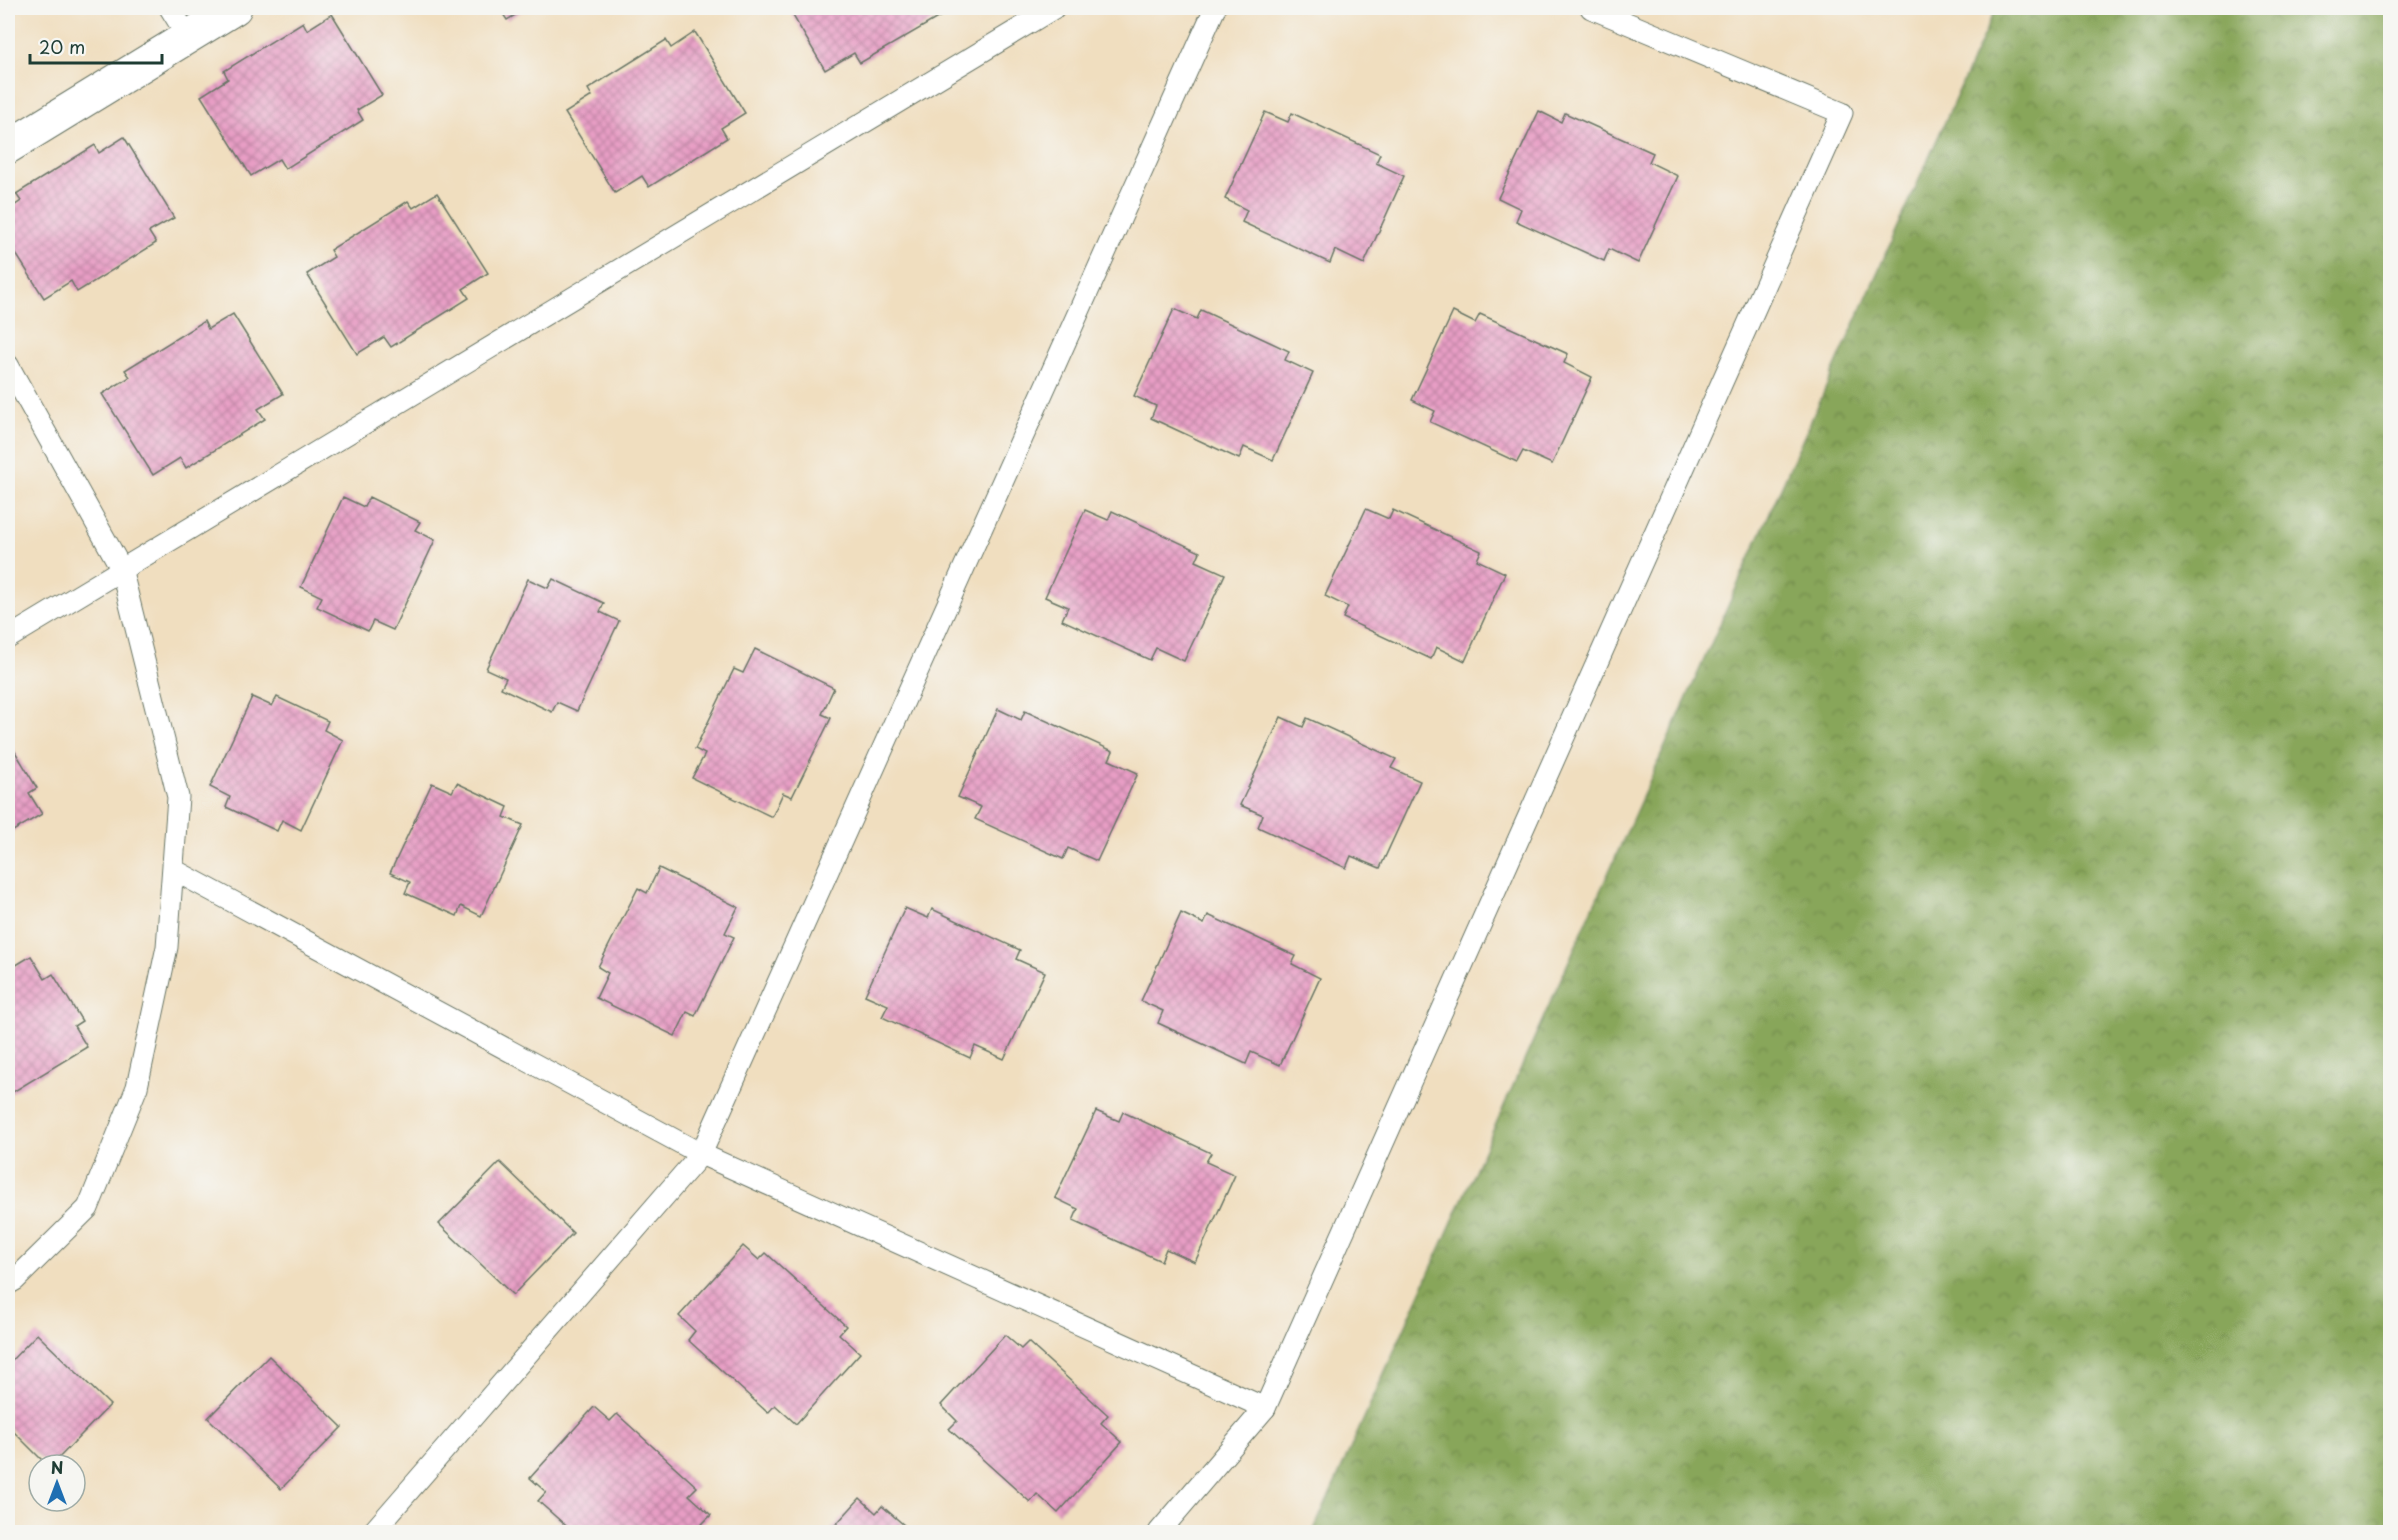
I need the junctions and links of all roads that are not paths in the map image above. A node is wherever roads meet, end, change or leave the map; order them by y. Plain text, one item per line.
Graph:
1 (170, 8) edge
2 (235, 8) edge
3 (1054, 8) edge
4 (1215, 8) edge
5 (1591, 8) edge
6 (188, 37) junction
7 (8, 147) edge
8 (8, 365) edge
9 (121, 568) junction
10 (8, 638) edge
11 (174, 870) junction
12 (700, 1155) junction
13 (8, 1284) edge
14 (1265, 1408) junction
15 (373, 1533) edge
16 (1159, 1533) edge

1 - 6 lane
2 - 6 street
3 - 9 lane
4 - 12 lane
5 - 14 lane
6 - 7 street
8 - 9 lane
9 - 10 lane
9 - 11 lane
11 - 12 lane
11 - 13 lane
12 - 14 lane
12 - 15 lane
14 - 16 lane

